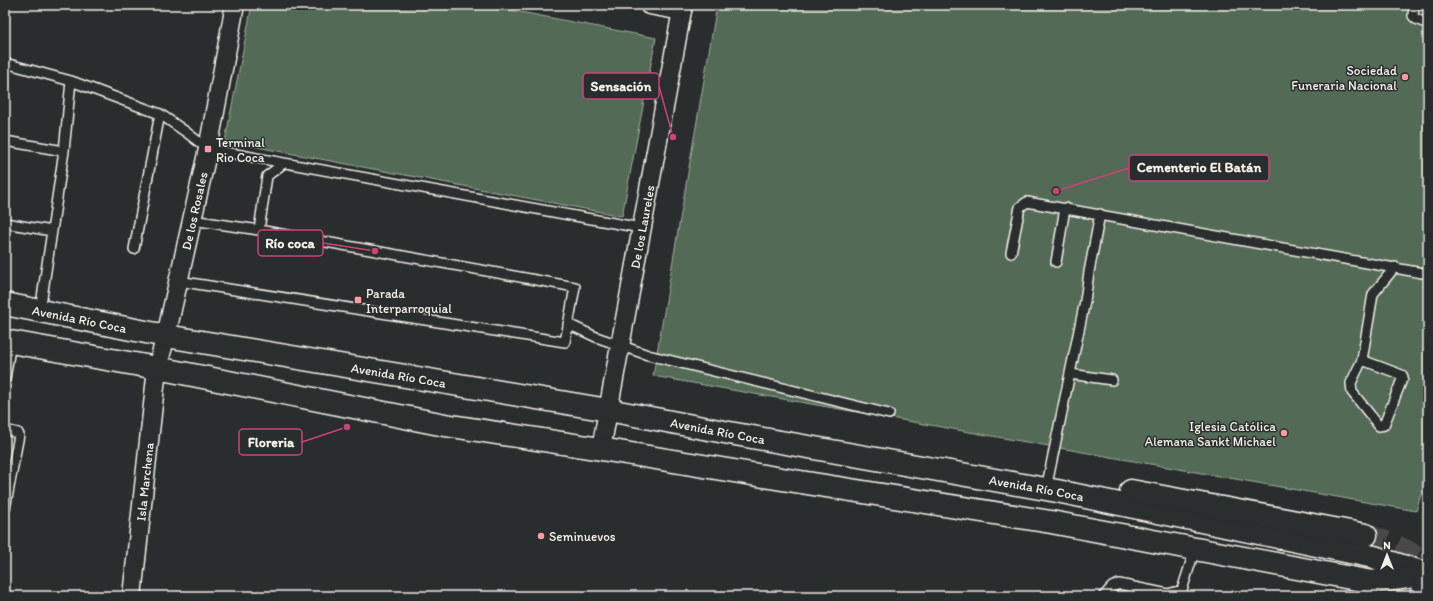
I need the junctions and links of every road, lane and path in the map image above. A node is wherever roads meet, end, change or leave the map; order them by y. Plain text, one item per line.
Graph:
1 (235, 5) edge
2 (649, 5) edge
3 (1414, 5) edge
4 (683, 8) edge
5 (1428, 24) edge
6 (5, 63) edge
7 (71, 81) junction
8 (160, 114) junction
9 (5, 141) edge
10 (208, 149) junction
11 (64, 151) junction
12 (284, 163) junction
13 (1065, 208) junction
14 (1100, 214) junction
15 (192, 220) junction
16 (5, 223) edge
17 (641, 228) junction
18 (259, 230) junction
19 (52, 232) junction
20 (134, 249) dead end
21 (1011, 253) dead end
22 (1056, 262) dead end
23 (1395, 267) junction
24 (1428, 274) edge
25 (178, 281) junction
26 (5, 304) edge
27 (34, 314) junction
28 (568, 324) junction
29 (166, 336) junction
30 (8, 341) edge
31 (620, 346) junction
32 (1362, 360) junction
33 (157, 368) junction
34 (1070, 374) junction
35 (5, 379) edge
36 (1112, 380) dead end
37 (608, 410) junction
38 (889, 414) dead end
39 (5, 430) edge
40 (601, 448) junction
41 (1051, 490) junction
42 (5, 509) edge
43 (1366, 535) tunnel mouth
44 (1195, 549) junction
45 (1428, 573) edge
46 (1157, 594) edge
47 (132, 596) edge
48 (1104, 596) edge
49 (1421, 596) edge

1 - 10 street, De los Rosales
2 - 4 street
3 - 5 lane
4 - 17 street, De los Laureles
6 - 7 lane
7 - 8 lane
7 - 11 lane
8 - 10 lane
8 - 20 lane
9 - 11 lane
10 - 12 lane
10 - 15 street, De los Rosales
11 - 19 lane
12 - 17 lane
12 - 18 lane
13 - 14 lane
13 - 21 lane
13 - 22 lane
14 - 23 lane
14 - 34 lane
15 - 18 lane
15 - 25 street, De los Rosales
16 - 19 lane
17 - 31 street, De los Laureles
18 - 28 lane
19 - 27 lane
23 - 24 lane
23 - 32 lane
25 - 28 lane
25 - 29 street, De los Rosales
26 - 27 main road, Avenida Río Coca
27 - 29 main road, Avenida Río Coca
28 - 31 lane
29 - 33 street, De los Rosales
29 - 37 main road, Avenida Río Coca
30 - 33 main road
30 - 35 lane
31 - 37 street, De los Laureles
31 - 38 lane
32 - 32 lane
33 - 40 main road
33 - 47 street, Isla Marchena
34 - 36 lane
34 - 41 lane
37 - 40 street, De los Laureles
37 - 41 main road, Avenida Río Coca
39 - 42 lane
40 - 44 main road
41 - 43 main road
41 - 45 main road, Avenida Río Coca
44 - 45 main road
44 - 46 lane
45 - 49 main road
46 - 48 lane

